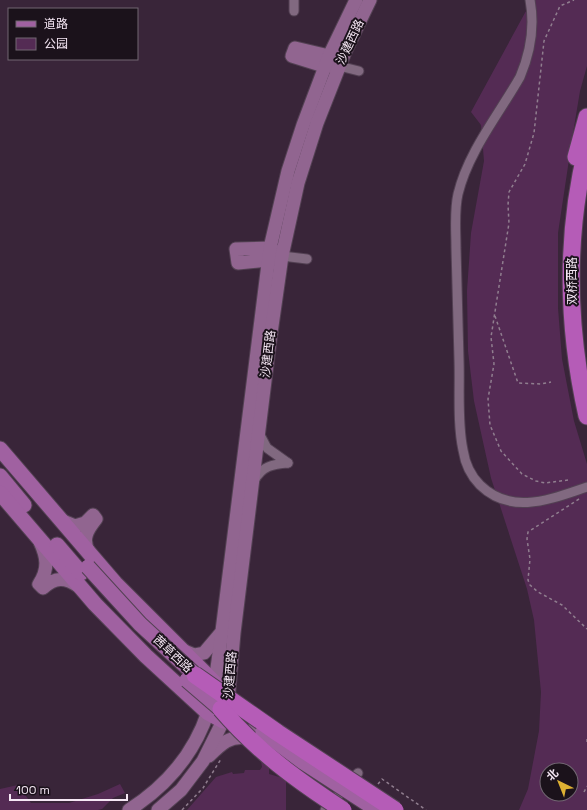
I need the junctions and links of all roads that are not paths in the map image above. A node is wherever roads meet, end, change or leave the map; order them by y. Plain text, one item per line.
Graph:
1 (294, 0) edge
2 (356, 0) edge
3 (370, 0) edge
4 (530, 0) edge
5 (294, 11) dead end
6 (326, 61) junction
7 (339, 66) junction
8 (359, 71) dead end
9 (587, 117) edge
10 (587, 147) edge
11 (573, 233) junction
12 (269, 254) junction
13 (282, 256) junction
14 (307, 259) dead end
15 (587, 416) edge
16 (259, 430) junction
17 (0, 444) edge
18 (0, 449) edge
19 (0, 463) edge
20 (22, 473) junction
21 (0, 476) edge
22 (252, 486) junction
23 (583, 488) edge
24 (0, 493) edge
25 (63, 521) junction
26 (37, 537) junction
27 (84, 570) junction
28 (222, 631) junction
29 (165, 634) junction
30 (181, 649) junction
31 (146, 656) junction
32 (195, 676) junction
33 (215, 681) junction
34 (220, 711) junction
35 (257, 724) junction
36 (247, 738) junction
37 (203, 761) junction
38 (358, 773) dead end
39 (345, 788) junction
40 (334, 807) edge
41 (129, 810) edge
42 (158, 810) edge
43 (361, 810) edge
44 (378, 810) edge
45 (395, 810) edge

1 - 5 street
2 - 6 main road, 沙建西路
3 - 7 main road, 沙建西路
4 - 23 street
6 - 7 main road
6 - 12 main road, 沙建西路
7 - 8 street
7 - 13 main road, 沙建西路
9 - 11 highway
10 - 11 highway, 双桥西路
11 - 15 highway, 双桥西路
12 - 13 main road
12 - 28 main road, 沙建西路
13 - 14 street
13 - 16 main road, 沙建西路
16 - 22 main road, 沙建西路
16 - 22 street
17 - 20 main road
18 - 20 main road
19 - 27 main road, 茜草西路
20 - 25 main road
21 - 27 main road, 茜草西路
22 - 34 main road, 沙建西路
24 - 26 main road
25 - 27 main road
25 - 27 main road
26 - 27 main road
26 - 27 main road
27 - 29 main road
27 - 31 main road
27 - 32 main road, 茜草西路, bridge
27 - 34 main road, 茜草西路, bridge
28 - 30 main road
28 - 33 main road, 沙建西路
29 - 30 main road
29 - 31 main road
30 - 33 main road
31 - 34 main road
32 - 44 main road, 茜草西路, bridge
32 - 45 highway, bridge
33 - 34 main road
33 - 34 main road, 沙建西路
34 - 35 main road
34 - 36 main road
34 - 37 main road
34 - 40 highway, bridge
34 - 41 main road
34 - 43 main road, 茜草西路, bridge
35 - 36 main road
35 - 39 main road
36 - 37 main road
36 - 40 main road
37 - 42 main road
38 - 39 street
39 - 40 street

